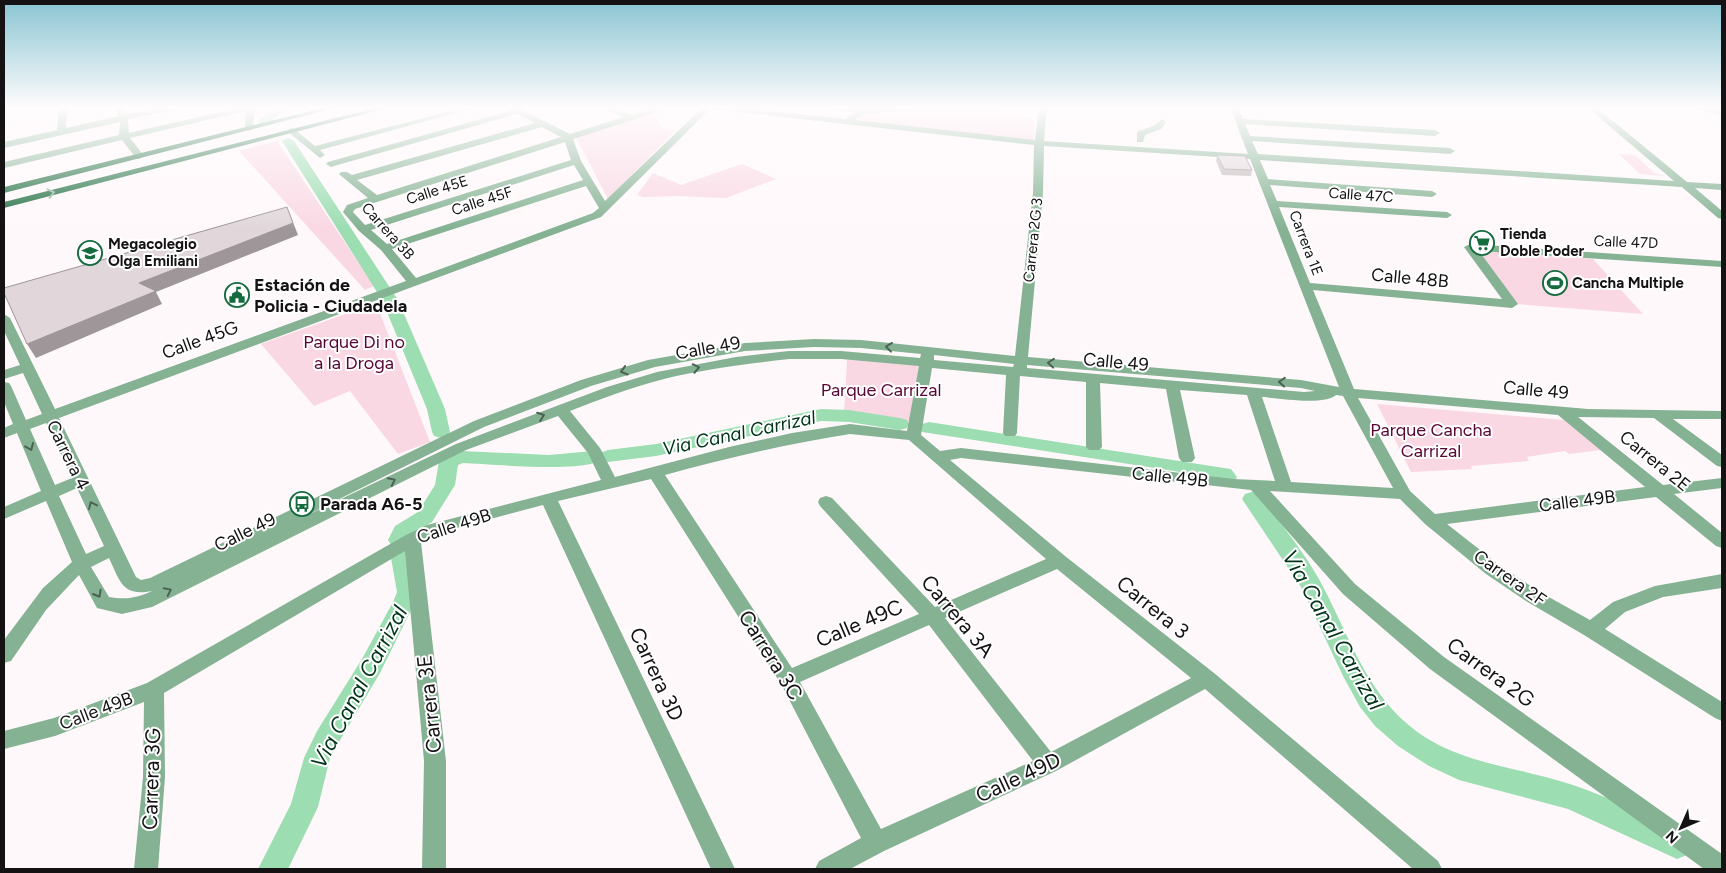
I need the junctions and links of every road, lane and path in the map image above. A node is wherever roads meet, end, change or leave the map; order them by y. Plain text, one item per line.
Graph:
1 (78, 148) edge
2 (132, 148) edge
3 (172, 148) edge
4 (226, 148) edge
5 (319, 148) edge
6 (385, 148) edge
7 (459, 148) edge
8 (534, 148) edge
9 (572, 148) edge
10 (665, 148) edge
11 (1040, 148) edge
12 (1150, 148) edge
13 (1250, 148) edge
14 (1399, 148) edge
15 (1640, 148) edge
16 (314, 149) joint
17 (1450, 151) dead end
18 (139, 156) junction
19 (1254, 157) junction
20 (576, 161) junction
21 (331, 164) junction
22 (4, 165) edge
23 (349, 179) junction
24 (588, 182) junction
25 (1265, 182) junction
26 (1684, 185) junction
27 (1722, 187) edge
28 (4, 190) edge
29 (1432, 194) dead end
30 (374, 198) junction
31 (1274, 204) junction
32 (4, 205) edge
33 (604, 208) junction
34 (1721, 214) edge
35 (1447, 215) dead end
36 (363, 230) junction
37 (385, 248) junction
38 (1722, 264) edge
39 (414, 283) junction
40 (1306, 286) junction
41 (1512, 304) joint
42 (4, 321) edge
43 (927, 357) junction
44 (27, 367) junction
45 (1018, 368) junction
46 (4, 375) edge
47 (1093, 379) junction
48 (1172, 385) junction
49 (4, 386) edge
50 (1253, 392) junction
51 (1348, 393) junction
52 (560, 409) junction
53 (1562, 411) junction
54 (49, 415) junction
55 (1659, 415) junction
56 (1722, 415) edge
57 (21, 426) junction
58 (4, 433) edge
59 (1010, 434) dead end
60 (913, 436) junction
61 (456, 442) junction
62 (1094, 447) dead end
63 (936, 457) junction
64 (1187, 458) dead end
65 (1722, 462) edge
66 (655, 473) junction
67 (81, 480) junction
68 (610, 483) junction
69 (1722, 483) edge
70 (1256, 486) junction
71 (1286, 488) junction
72 (1660, 490) junction
73 (50, 493) junction
74 (1404, 494) junction
75 (548, 498) junction
76 (826, 502) dead end
77 (4, 513) edge
78 (1431, 520) junction
79 (412, 539) junction
80 (1722, 542) edge
81 (114, 549) junction
82 (1060, 561) junction
83 (81, 564) junction
84 (1722, 581) edge
85 (138, 587) joint
86 (122, 607) joint
87 (932, 616) junction
88 (1591, 630) junction
89 (4, 655) edge
90 (788, 678) junction
91 (1207, 679) junction
92 (154, 689) junction
93 (1722, 712) edge
94 (4, 740) edge
95 (1048, 764) junction
96 (876, 843) junction
97 (852, 863) edge
98 (1719, 865) edge
99 (146, 869) edge
100 (434, 869) edge
101 (723, 869) edge
102 (827, 869) edge
103 (1430, 869) edge

1 - 22 street
2 - 18 street
3 - 18 main road
32 -> 4 main road
5 - 16 street
6 - 21 street
7 - 23 street
8 - 30 street
9 - 20 street
10 - 33 street, Calle 45G
11 - 45 street, Carrera 2G 3
12 - 19 street
13 - 19 street, Carrera 1E
14 - 17 street
15 - 26 street
16 - 21 street, Carrera 3B
18 - 28 main road
19 - 25 street, Carrera 1E
19 - 26 street
20 - 24 street
20 - 36 street, Calle 45E
21 - 23 street, Carrera 3B
23 - 30 street, Carrera 3B
24 - 33 street
24 - 37 street, Calle 45F
25 - 29 street
25 - 31 street, Carrera 1E
26 - 27 street
26 - 34 street
30 - 36 street, Carrera 3B
31 - 35 street, Calle 47C
31 - 40 street, Carrera 1E
33 - 39 street, Calle 45G
36 - 37 street, Carrera 3B
37 - 39 street, Carrera 3B
38 - 41 street, Calle 47D
39 - 54 street, Calle 45G
40 - 41 street, Calle 48B
40 - 51 street, Carrera 1E
42 - 44 street, Carrera 4
43 - 45 street, Calle 49
52 -> 43 street, Calle 49
43 - 60 street
43 -> 61 street, Calle 49
44 - 46 street
44 - 54 street, Carrera 4
45 - 47 street, Calle 49
51 -> 45 street, Calle 49
45 - 59 street, Carrera 2G 3
47 - 48 street, Calle 49
47 - 62 street
48 - 50 street, Calle 49
48 - 64 street
49 - 57 street, Carrera 4
50 - 51 street, Calle 49
50 - 71 street
51 - 53 street, Calle 49
51 - 74 street, Carrera 2F
61 -> 52 street, Calle 49
52 - 68 street
53 - 55 street, Calle 49
53 - 72 street, Carrera 2E
54 - 57 street, Calle 45G
54 - 67 street, Carrera 4
55 - 56 street, Calle 49
55 - 65 street
57 - 58 street, Calle 45G
57 -> 73 street, Carrera 4
60 - 63 street, Carrera 3
60 - 66 street, Calle 49B
61 - 85 street, Calle 49
86 -> 61 street, Calle 49
63 - 70 street, Calle 49B
63 - 82 street, Carrera 3
66 - 68 street, Calle 49B
66 - 90 street, Carrera 3C
67 - 73 street
81 -> 67 street, Carrera 4
68 - 75 street, Calle 49B
69 - 72 street, Calle 49B
70 - 71 street, Calle 49B
70 - 98 street, Carrera 2G
71 - 74 street, Calle 49B
72 - 78 street, Calle 49B
72 - 80 street, Carrera 2E
73 - 77 street
73 - 83 street, Carrera 4
74 - 78 street, Carrera 2F
75 - 79 street, Calle 49B
75 - 101 street, Carrera 3D
76 - 87 street, Carrera 3A
78 - 88 street, Carrera 2F
79 - 92 street, Calle 49B
79 - 100 street, Carrera 3E
81 - 83 street
81 - 85 street, Carrera 4
82 - 87 street, Calle 49C
82 - 91 street, Carrera 3
83 -> 86 street, Carrera 4
83 - 89 street
84 - 88 street
87 - 90 street, Calle 49C
87 - 95 street, Carrera 3A
88 - 93 street, Carrera 2F
90 - 96 street, Carrera 3C
91 - 95 street, Calle 49D
91 - 103 street, Carrera 3
92 - 94 street, Calle 49B
92 - 99 street, Carrera 3G
95 - 96 street, Calle 49D
96 - 97 street, Calle 49D
97 - 102 street, Calle 49D

